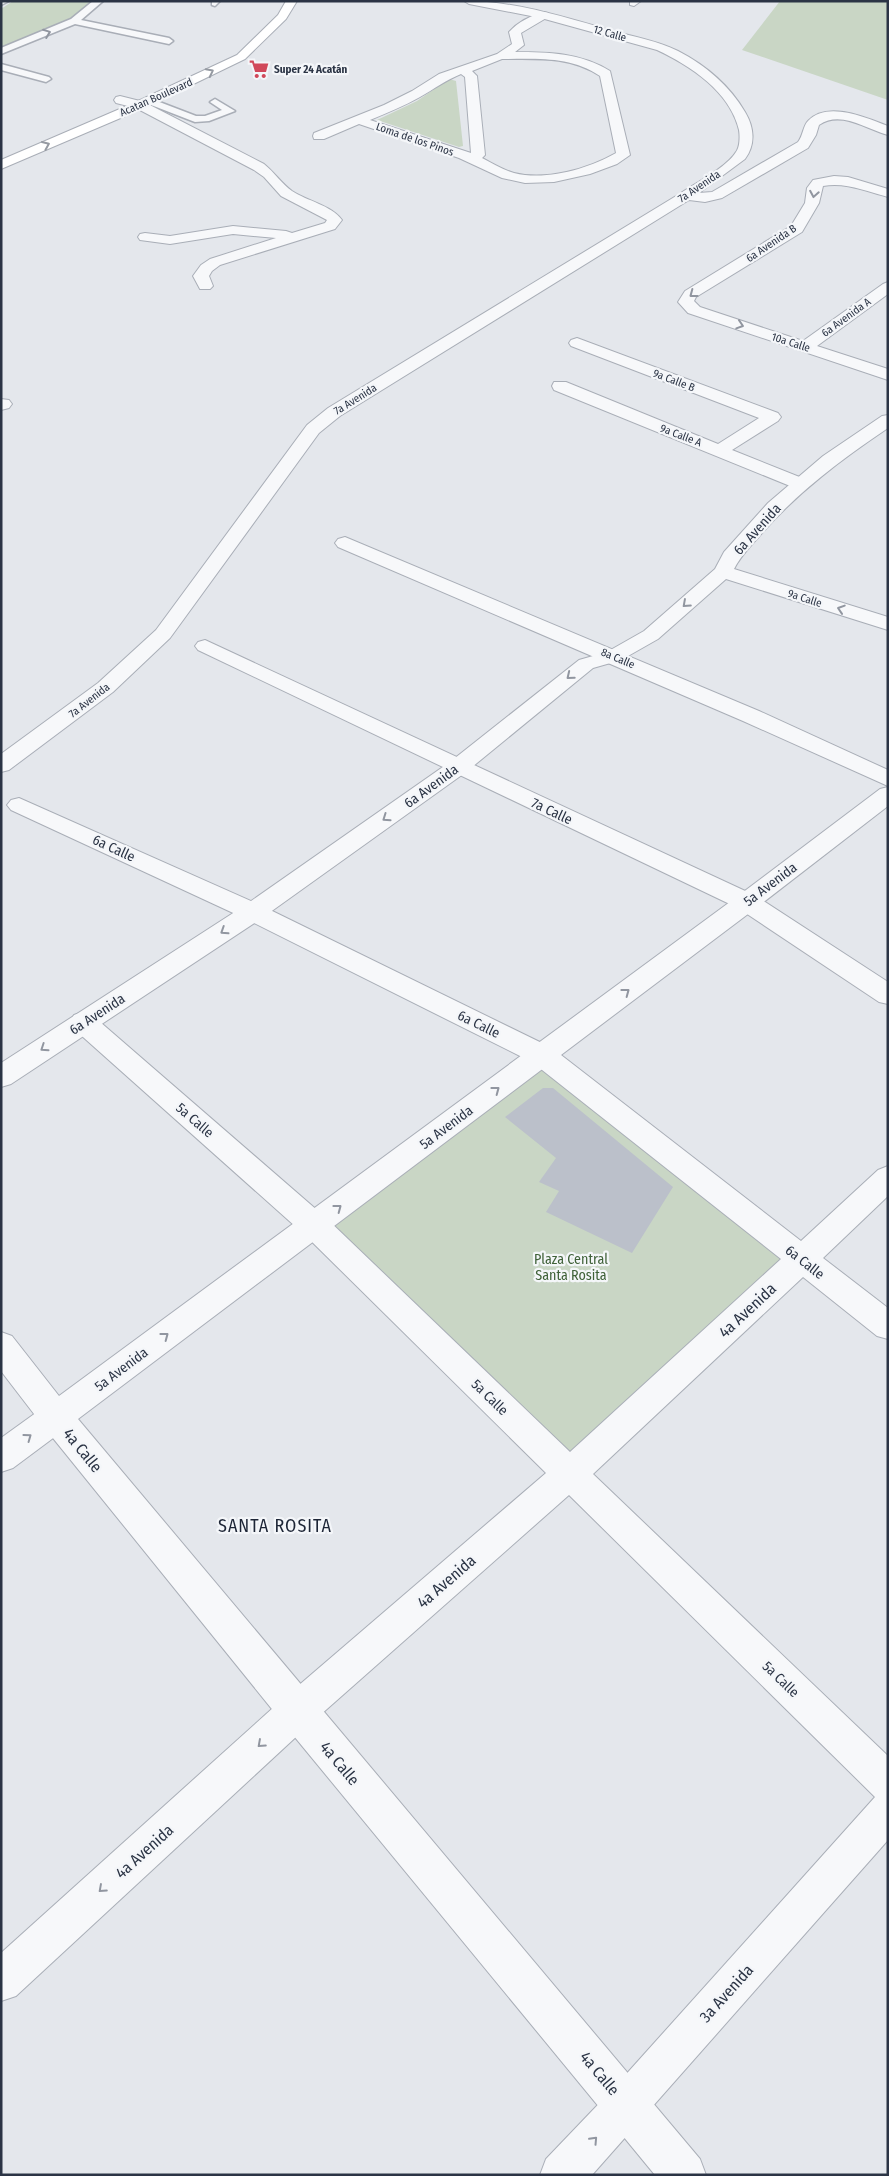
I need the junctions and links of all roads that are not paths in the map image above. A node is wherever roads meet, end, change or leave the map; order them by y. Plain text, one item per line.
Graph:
1 (5, 1) edge
2 (99, 1) edge
3 (292, 1) edge
4 (469, 1) edge
5 (1, 3) edge
6 (544, 15) junction
7 (74, 21) junction
8 (169, 41) dead end
9 (518, 45) junction
10 (225, 50) dead end
11 (1, 51) edge
12 (502, 56) junction
13 (551, 56) junction
14 (1, 67) edge
15 (463, 70) junction
16 (46, 78) dead end
17 (168, 78) dead end
18 (141, 100) junction
19 (115, 101) dead end
20 (215, 102) dead end
21 (734, 102) joint
22 (358, 120) junction
23 (888, 131) edge
24 (319, 136) dead end
25 (478, 161) junction
26 (1, 164) edge
27 (512, 164) dead end
28 (550, 164) dead end
29 (608, 164) junction
30 (888, 193) edge
31 (686, 196) junction
32 (305, 234) junction
33 (145, 237) dead end
34 (205, 286) dead end
35 (888, 287) edge
36 (694, 310) joint
37 (577, 343) dead end
38 (805, 347) junction
39 (888, 375) edge
40 (560, 386) dead end
41 (888, 420) edge
42 (888, 438) edge
43 (720, 450) junction
44 (828, 460) junction
45 (801, 484) junction
46 (345, 543) dead end
47 (723, 572) junction
48 (888, 624) edge
49 (205, 646) dead end
50 (614, 656) junction
51 (1, 765) edge
52 (458, 767) junction
53 (888, 779) edge
54 (888, 794) edge
55 (19, 805) dead end
56 (747, 902) junction
57 (253, 912) junction
58 (888, 995) edge
59 (83, 1022) junction
60 (542, 1055) junction
61 (1, 1077) edge
62 (888, 1178) edge
63 (315, 1226) junction
64 (802, 1259) junction
65 (888, 1326) edge
66 (1, 1346) edge
67 (56, 1417) junction
68 (1, 1457) edge
69 (569, 1474) junction
70 (297, 1711) junction
71 (888, 1783) edge
72 (888, 1811) edge
73 (1, 1980) edge
74 (627, 2105) junction
75 (562, 2175) edge
76 (684, 2175) edge

1 - 5 lane
2 - 7 lane
18 -> 3 main road, Acatan Boulevard
4 - 6 street, 12 Calle
6 - 9 street
6 - 21 street, 12 Calle
7 - 8 lane
11 -> 7 lane
9 - 12 street, Loma de los Pinos
9 - 13 street
10 - 17 main road, Acatan Boulevard
12 - 13 street, Loma de los Pinos
12 - 15 street, Loma de los Pinos
13 - 29 street, Loma de los Pinos
14 - 16 lane
15 - 22 street, Loma de los Pinos
15 - 25 street, Loma de los Pinos
18 - 19 street
18 - 20 lane
26 -> 18 main road, Acatan Boulevard
18 - 32 street
21 - 31 street, 7a Avenida
22 - 24 street, Loma de los Pinos
22 - 25 street, Loma de los Pinos
23 - 31 street
25 - 27 street
25 - 29 street, Loma de los Pinos
28 - 29 street
30 -> 36 street, 6a Avenida B
31 - 51 street, 7a Avenida
32 - 33 street
32 - 34 street
35 - 38 street, 6a Avenida A
36 -> 38 street, 10a Calle
37 - 43 street, 9a Calle B
38 - 39 street, 10a Calle
40 - 43 street, 9a Calle A
41 - 44 street, 6a Avenida
42 - 44 street, 6a Avenida
43 - 45 street, 9a Calle A
44 - 45 street, 6a Avenida
45 - 47 street, 6a Avenida
46 - 50 street, 8a Calle
48 -> 47 street, 9a Calle
47 -> 50 street, 6a Avenida
49 - 52 street, 7a Calle
50 -> 52 street, 6a Avenida
50 - 53 street, 8a Calle
52 - 56 street, 7a Calle
52 -> 57 street, 6a Avenida
54 - 56 street, 5a Avenida
55 - 57 street, 6a Calle
56 - 58 street, 7a Calle
60 -> 56 street, 5a Avenida
57 -> 59 street, 6a Avenida
57 - 60 street, 6a Calle
59 -> 61 street, 6a Avenida
59 - 63 street, 5a Calle
63 -> 60 street, 5a Avenida
60 - 64 street, 6a Calle
62 - 64 street, 4a Avenida
67 -> 63 street, 5a Avenida
63 - 69 street, 5a Calle
64 - 65 street, 6a Calle
64 - 69 street, 4a Avenida
66 - 67 street, 4a Calle
68 -> 67 street, 5a Avenida
67 - 70 street, 4a Calle
69 - 70 street, 4a Avenida
69 - 71 street, 5a Calle
70 -> 73 street, 4a Avenida
70 - 74 street, 4a Calle
72 - 74 street, 3a Avenida
75 -> 74 street, 3a Avenida
74 - 76 street, 4a Calle

